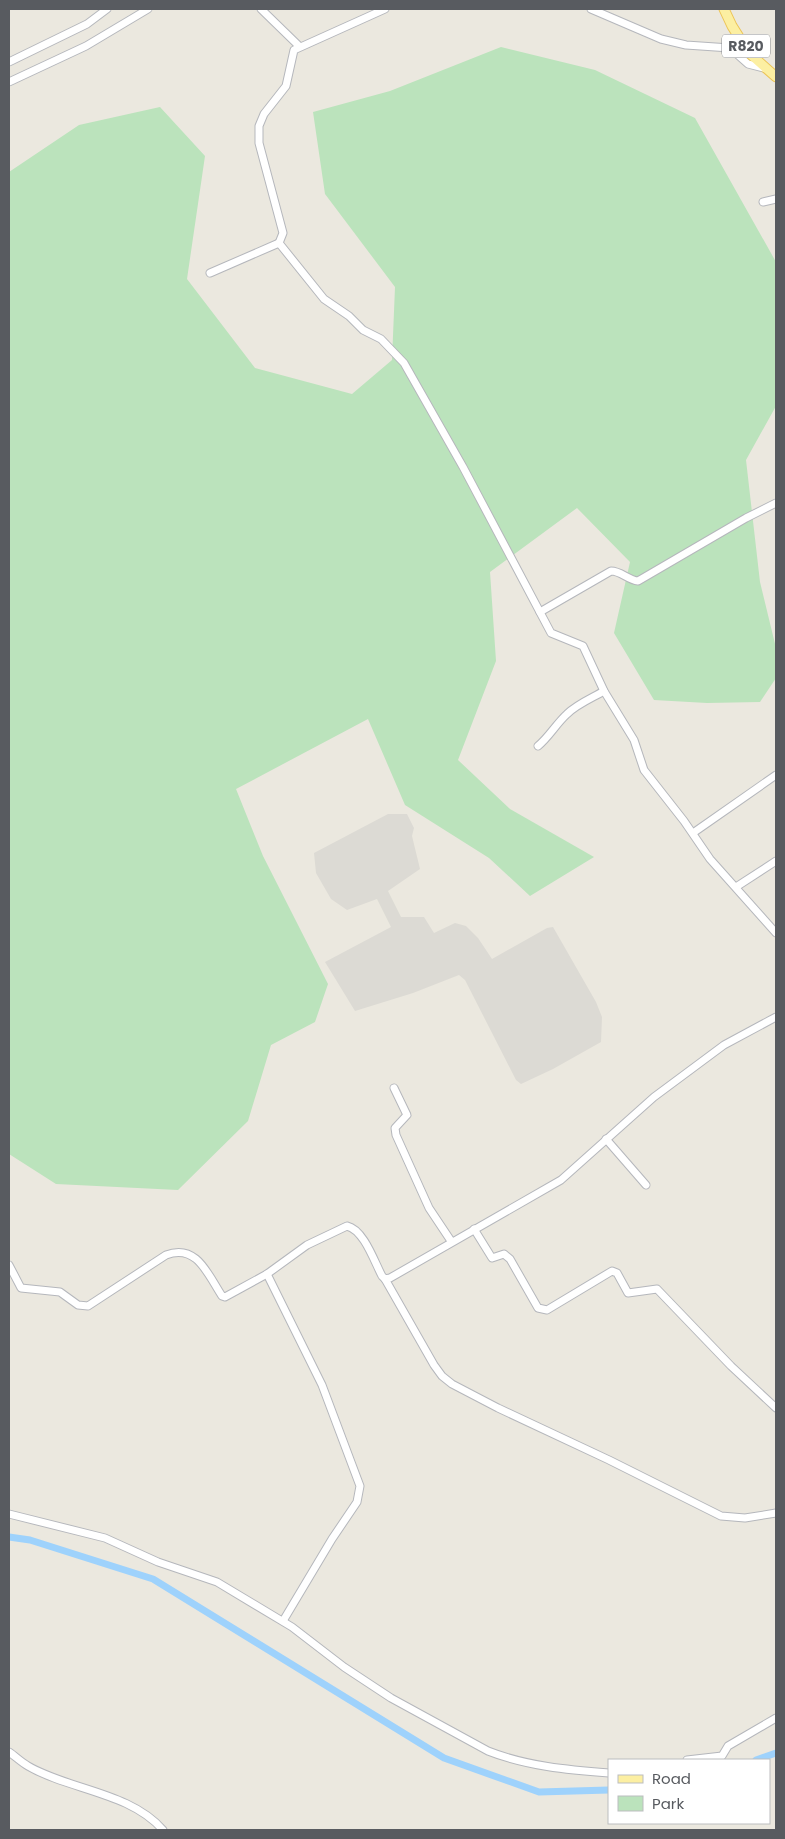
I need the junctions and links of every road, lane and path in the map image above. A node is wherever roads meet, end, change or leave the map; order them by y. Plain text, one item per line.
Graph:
1 (107, 9) edge
2 (146, 9) edge
3 (261, 9) edge
4 (385, 9) edge
5 (591, 9) edge
6 (724, 9) edge
7 (299, 46) junction
8 (9, 62) edge
9 (768, 69) junction
10 (776, 77) edge
11 (9, 82) edge
12 (776, 199) edge
13 (763, 202) dead end
14 (279, 243) junction
15 (210, 273) dead end
16 (776, 503) edge
17 (540, 612) junction
18 (604, 691) junction
19 (538, 746) dead end
20 (776, 775) edge
21 (693, 833) junction
22 (776, 861) edge
23 (736, 887) junction
24 (776, 933) edge
25 (776, 1017) edge
26 (394, 1088) dead end
27 (606, 1139) junction
28 (646, 1185) dead end
29 (474, 1229) junction
30 (452, 1241) junction
31 (9, 1266) edge
32 (267, 1274) junction
33 (385, 1279) junction
34 (776, 1408) edge
35 (776, 1513) edge
36 (9, 1514) edge
37 (283, 1622) junction
38 (776, 1718) edge
39 (9, 1752) edge
40 (696, 1759) edge
41 (608, 1773) edge
42 (163, 1830) edge

1 - 8 street
2 - 11 street
3 - 7 street
4 - 7 street
5 - 9 street
6 - 9 main road, R820
7 - 14 street
9 - 10 main road, R820
12 - 13 street
14 - 15 street
14 - 17 street
16 - 17 street
17 - 18 street
18 - 19 street
18 - 21 street
20 - 21 street
21 - 23 street
22 - 23 street
23 - 24 street
25 - 27 street
26 - 30 street
27 - 28 street
27 - 29 street
29 - 30 street
29 - 34 street
30 - 33 street
31 - 32 street
32 - 33 street
32 - 37 street
33 - 35 street
36 - 37 street
37 - 41 street
38 - 40 street
39 - 42 street

